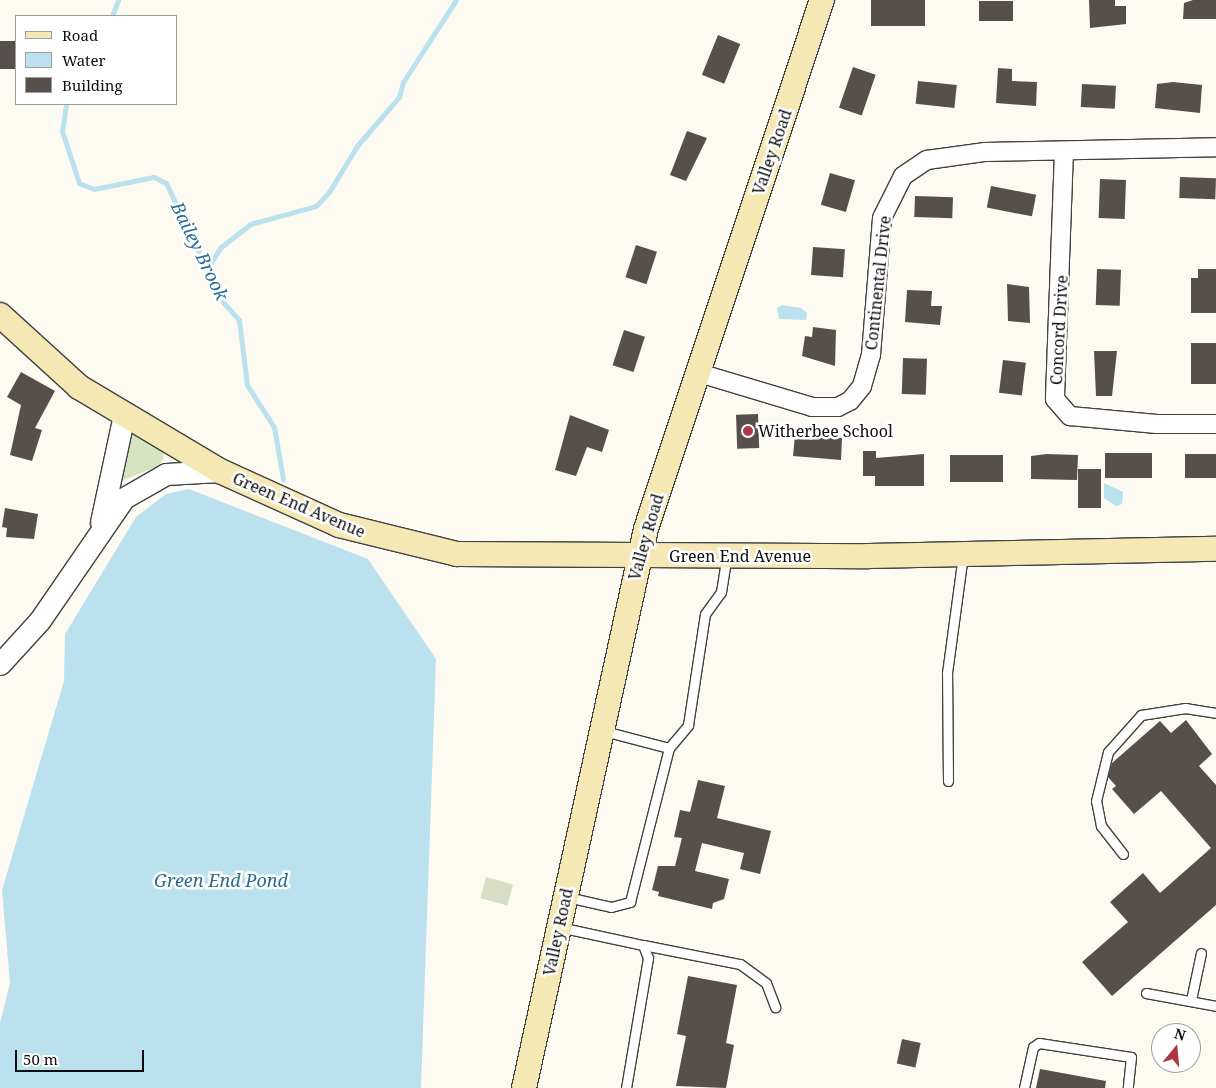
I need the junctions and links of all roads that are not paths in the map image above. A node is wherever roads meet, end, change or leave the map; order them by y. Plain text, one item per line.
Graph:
1 (822, 0) edge
2 (1216, 147) edge
3 (1064, 151) junction
4 (0, 315) edge
5 (699, 372) junction
6 (124, 415) junction
7 (1216, 424) edge
8 (220, 471) junction
9 (98, 532) junction
10 (1216, 549) edge
11 (963, 555) junction
12 (640, 556) junction
13 (727, 556) junction
14 (0, 664) edge
15 (1216, 713) edge
16 (601, 730) junction
17 (669, 748) junction
18 (948, 781) dead end
19 (1123, 854) dead end
20 (566, 897) junction
21 (559, 927) junction
22 (643, 944) junction
23 (1201, 953) dead end
24 (1146, 993) dead end
25 (1191, 1000) junction
26 (1216, 1006) edge
27 (775, 1007) dead end
28 (524, 1088) edge
29 (626, 1088) edge
30 (1024, 1088) edge
31 (1128, 1088) edge

1 - 5 main road, Valley Road
2 - 3 street, Continental Drive
3 - 5 street, Continental Drive
3 - 7 street, Concord Drive
4 - 6 main road
5 - 12 main road, Valley Road
6 - 8 main road, Green End Avenue
6 - 9 street, Green End Avenue
8 - 9 street, Green End Avenue
8 - 12 main road, Green End Avenue
9 - 14 street, Green End Avenue
10 - 11 main road, Green End Avenue
11 - 13 main road, Green End Avenue
11 - 18 lane
12 - 13 main road, Green End Avenue
12 - 16 main road, Valley Road
13 - 17 lane
15 - 19 lane
16 - 17 lane
16 - 20 main road, Valley Road
17 - 20 lane
20 - 21 main road, Valley Road
21 - 22 lane
21 - 28 main road, Valley Road
22 - 27 lane
22 - 29 lane
23 - 25 lane
24 - 25 lane
25 - 26 lane
30 - 31 lane

